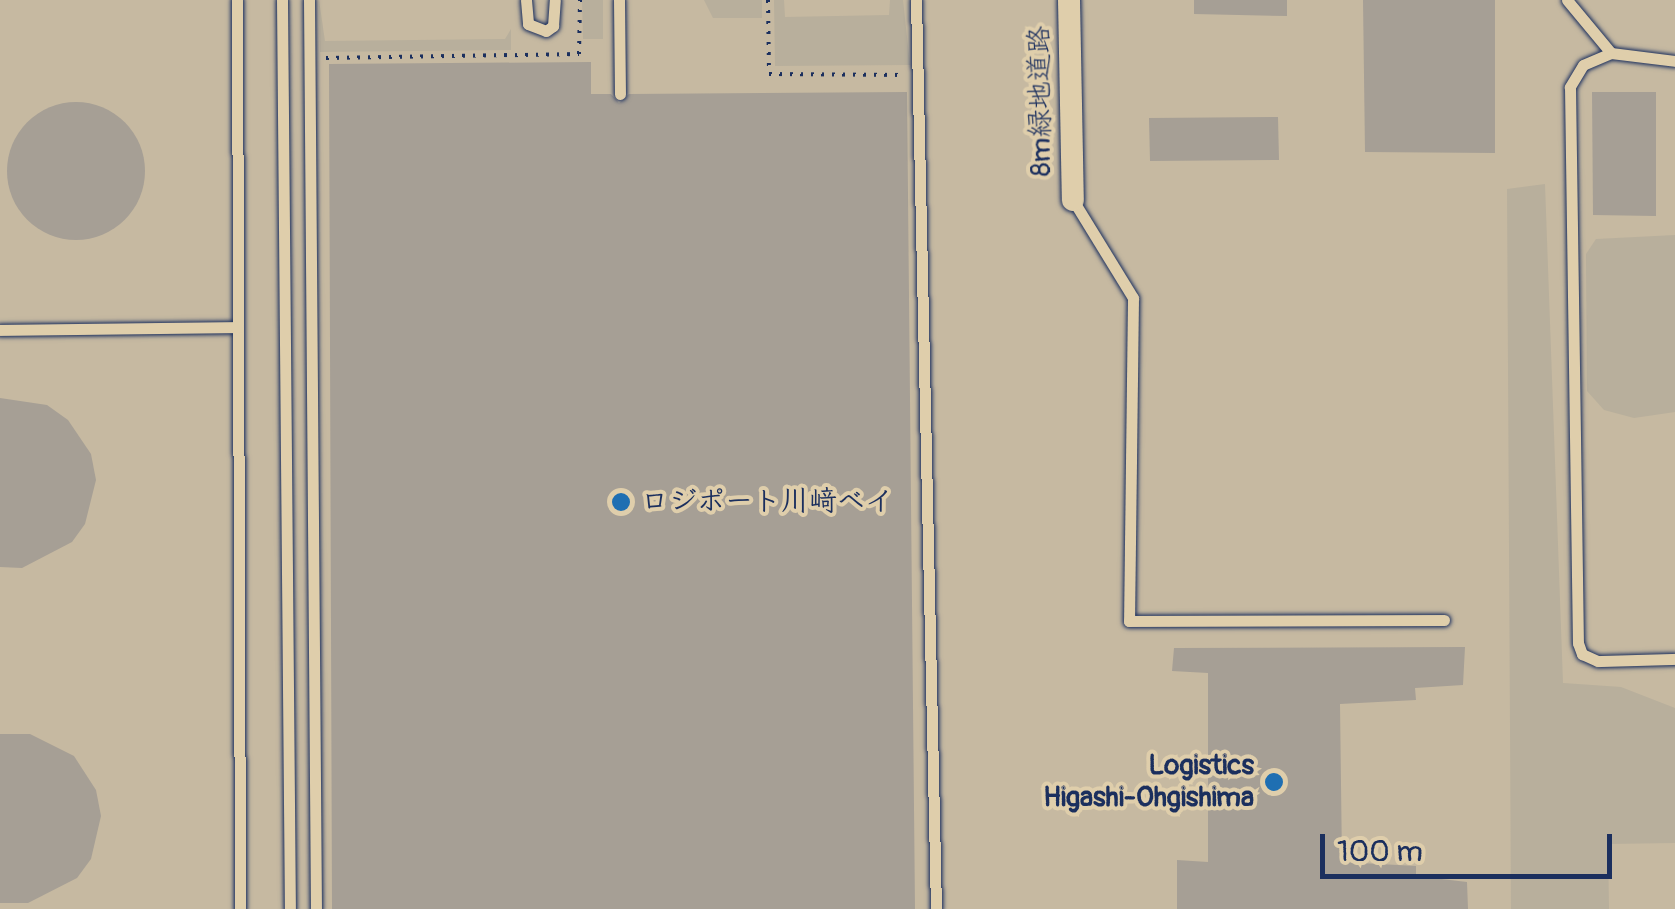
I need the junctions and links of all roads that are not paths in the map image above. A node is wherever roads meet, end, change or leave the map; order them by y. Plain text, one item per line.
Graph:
1 (237, 0) edge
2 (282, 0) edge
3 (309, 0) edge
4 (526, 0) edge
5 (555, 0) edge
6 (619, 0) edge
7 (916, 0) edge
8 (1069, 0) edge
9 (1567, 0) edge
10 (1611, 53) junction
11 (1675, 61) edge
12 (620, 94) dead end
13 (1073, 200) joint
14 (238, 328) junction
15 (0, 330) edge
16 (1444, 620) dead end
17 (1675, 659) edge
18 (240, 909) edge
19 (290, 909) edge
20 (316, 909) edge
21 (936, 909) edge

1 - 14 lane
2 - 19 lane
3 - 20 lane
4 - 5 lane
6 - 12 lane
7 - 21 lane
8 - 13 street, 8m緑地道路
9 - 10 lane
10 - 11 lane
10 - 17 lane
13 - 16 lane
14 - 15 lane
14 - 18 lane

